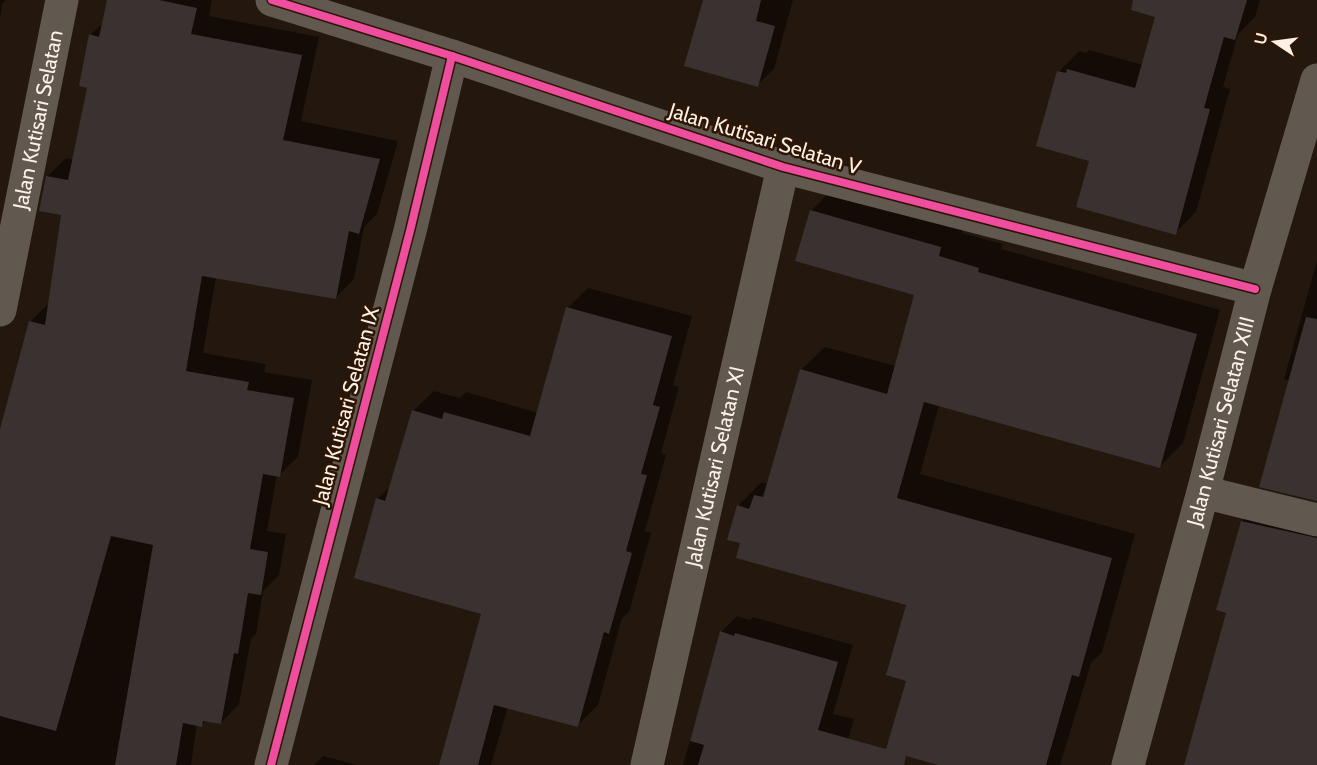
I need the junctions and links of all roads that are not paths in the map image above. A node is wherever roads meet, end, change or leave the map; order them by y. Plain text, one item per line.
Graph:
1 (62, 0) edge
2 (272, 0) edge
3 (452, 56) junction
4 (1317, 80) edge
5 (783, 167) junction
6 (1255, 289) junction
7 (0, 310) edge
8 (1203, 492) junction
9 (1317, 520) edge
10 (271, 765) edge
11 (647, 765) edge
12 (1128, 765) edge

1 - 7 street, Jalan Kutisari Selatan
2 - 3 street, Jalan Kutisari Selatan V
3 - 5 street, Jalan Kutisari Selatan V
3 - 10 street, Jalan Kutisari Selatan IX
4 - 6 street, Jalan Kutisari Selatan XIII
5 - 6 street, Jalan Kutisari Selatan V
5 - 11 street, Jalan Kutisari Selatan XI
6 - 8 street, Jalan Kutisari Selatan XIII
8 - 9 street
8 - 12 street, Jalan Kutisari Selatan XIII

